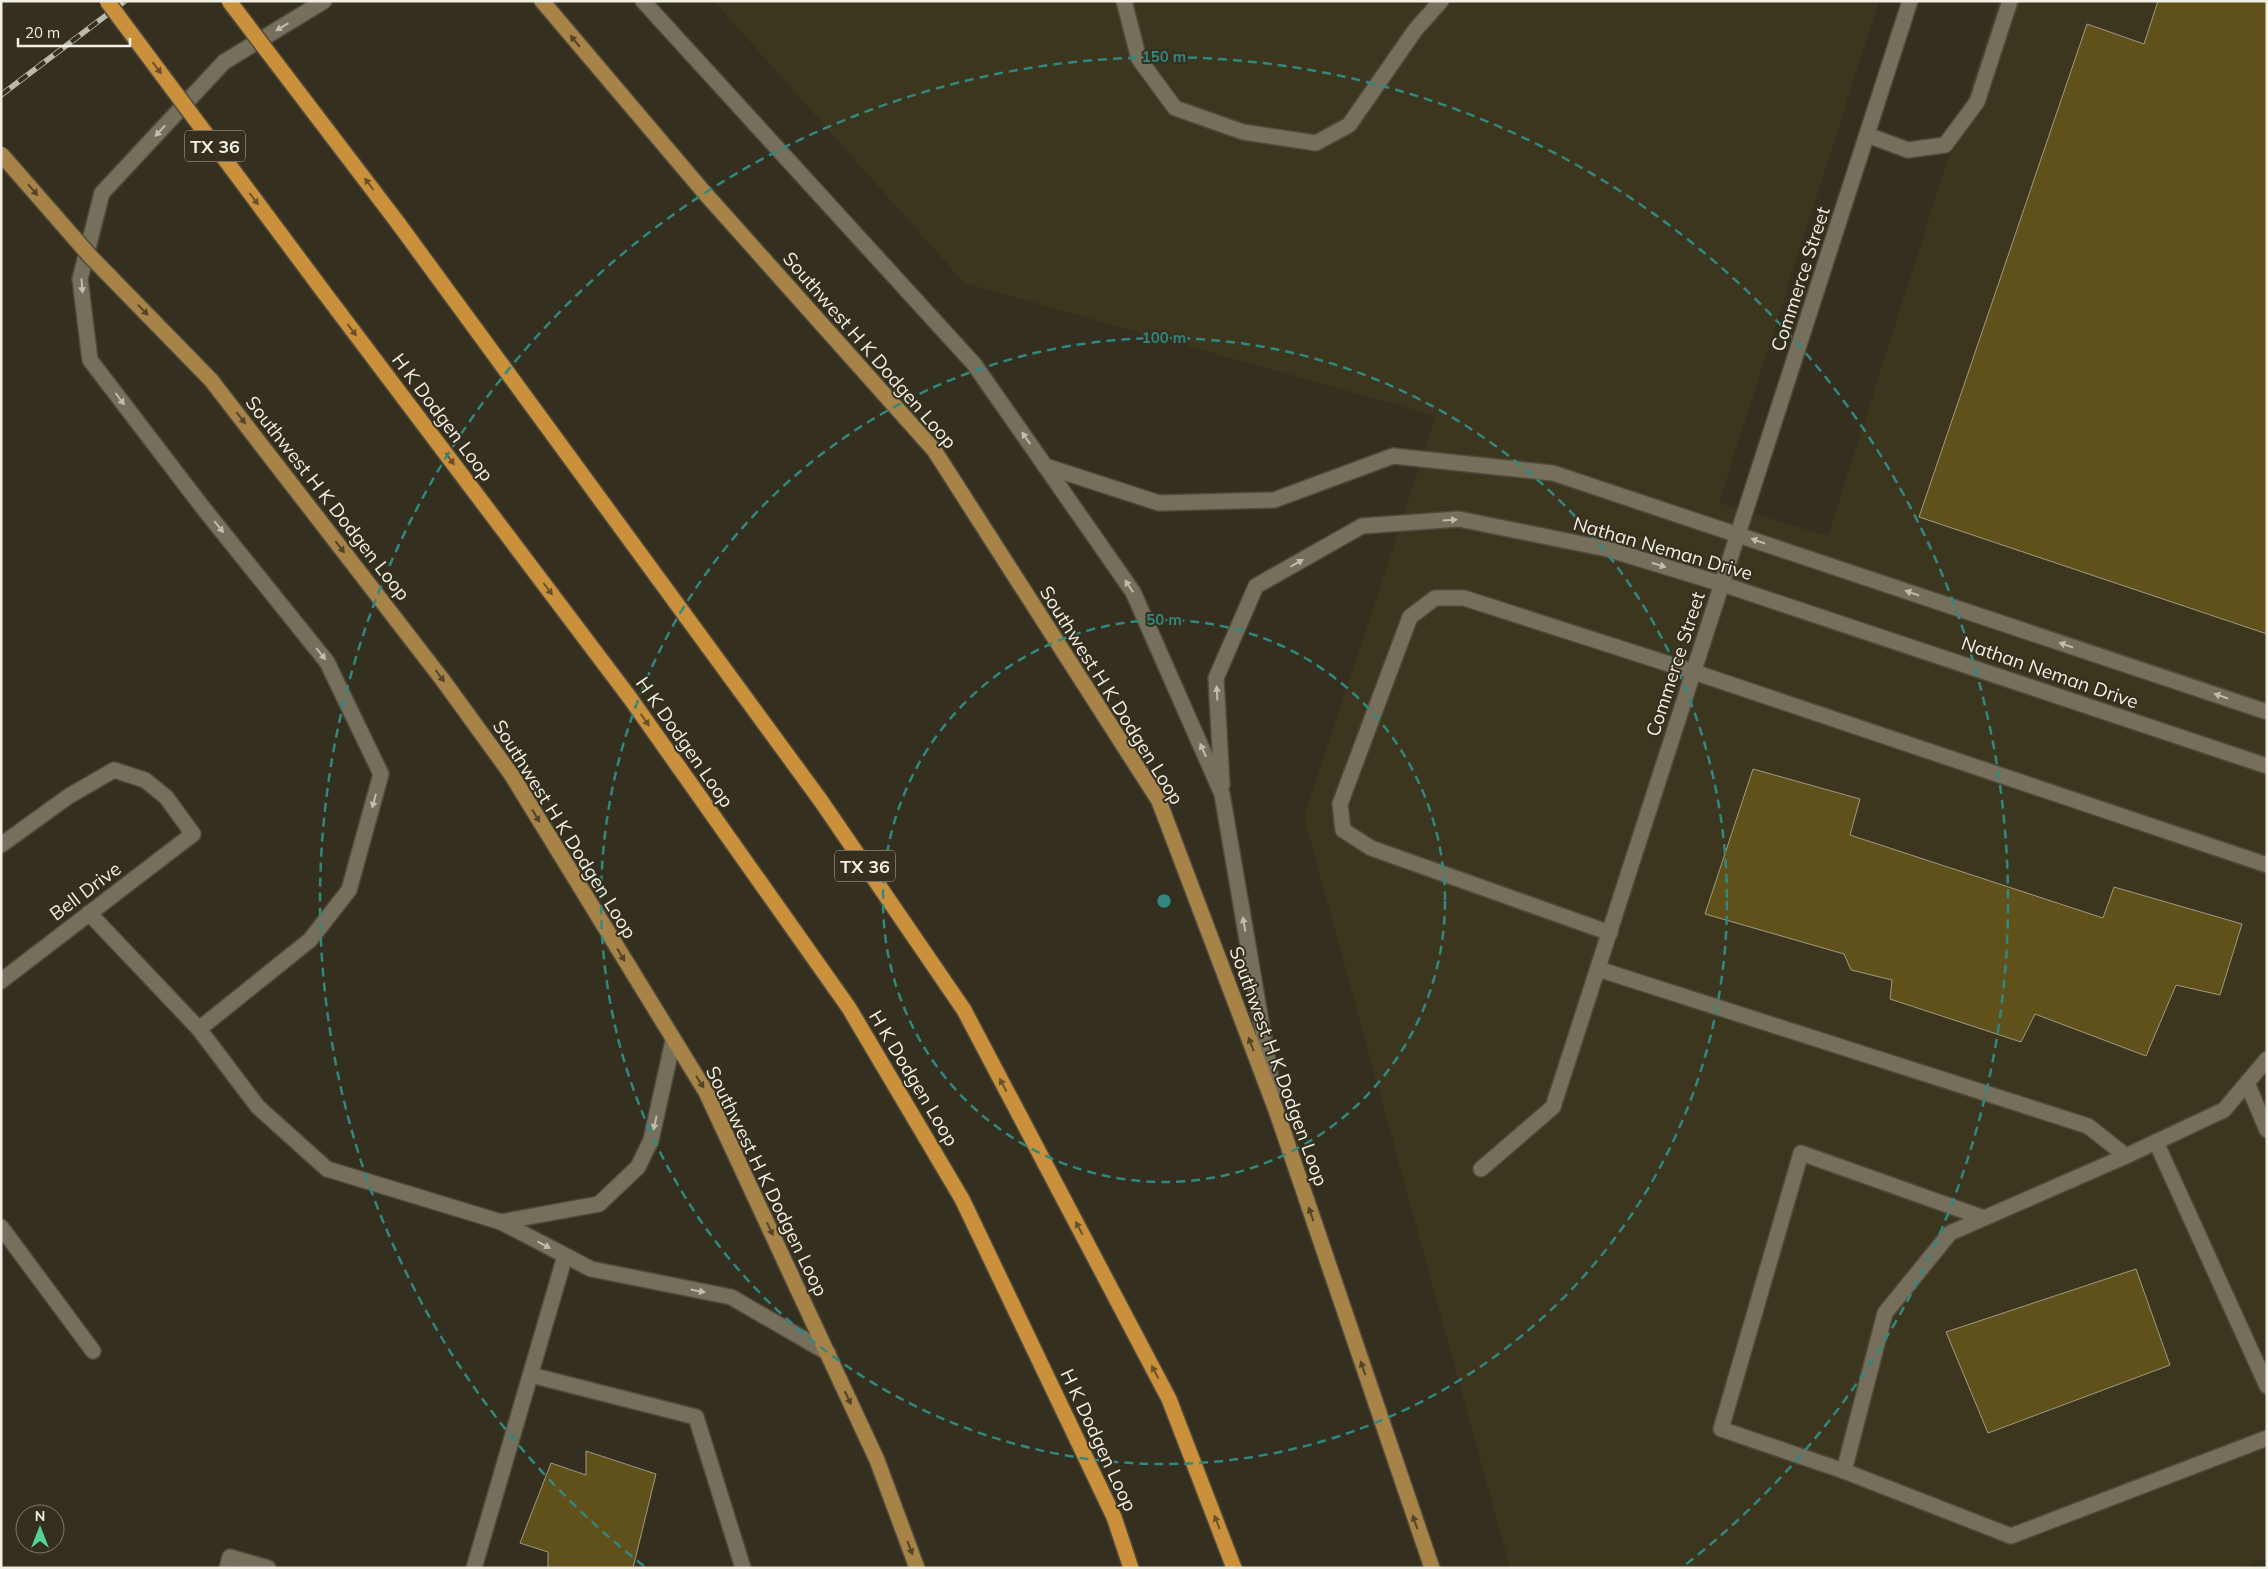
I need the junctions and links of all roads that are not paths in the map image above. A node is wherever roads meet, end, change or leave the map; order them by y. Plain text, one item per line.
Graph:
1 (107, 1) edge
2 (228, 1) edge
3 (324, 1) edge
4 (542, 1) edge
5 (643, 1) edge
6 (1124, 1) edge
7 (1441, 1) edge
8 (1910, 1) edge
9 (2010, 1) edge
10 (1867, 135) junction
11 (1, 154) edge
12 (1045, 466) junction
13 (1738, 535) junction
14 (1722, 584) junction
15 (1694, 672) junction
16 (2267, 712) edge
17 (2267, 766) edge
18 (1222, 794) junction
19 (1, 845) edge
20 (2267, 865) edge
21 (89, 913) junction
22 (1610, 933) junction
23 (1598, 969) junction
24 (1, 980) edge
25 (198, 1030) junction
26 (673, 1041) junction
27 (2267, 1059) edge
28 (2247, 1083) junction
29 (1276, 1110) junction
30 (2267, 1130) edge
31 (2156, 1142) junction
32 (2126, 1156) junction
33 (1482, 1169) dead end
34 (1984, 1218) junction
35 (501, 1222) junction
36 (1, 1227) edge
37 (565, 1256) junction
38 (93, 1351) dead end
39 (828, 1353) junction
40 (532, 1374) junction
41 (2267, 1386) edge
42 (2267, 1438) edge
43 (1844, 1471) junction
44 (1424, 1549) junction
45 (227, 1568) edge
46 (268, 1568) edge
47 (474, 1568) edge
48 (743, 1568) edge
49 (917, 1568) edge
50 (1130, 1568) edge
51 (1234, 1568) edge
52 (1426, 1568) edge
53 (1432, 1568) edge
54 (1437, 1568) edge

1 -> 50 highway, H K Dodgen Loop / TX 36, bridge
51 -> 2 highway, TX 36, bridge
3 -> 25 street
29 -> 4 main road, Southwest H K Dodgen Loop
12 -> 5 street
6 - 7 street
8 - 10 street, Commerce Street
9 - 10 street
10 - 13 street, Commerce Street
11 -> 26 main road, Southwest H K Dodgen Loop, bridge
12 - 13 street, Nathan Neman Drive
18 -> 12 street
13 - 14 street, Commerce Street
16 -> 13 street, Nathan Neman Drive
14 - 15 street, Commerce Street
14 - 17 street, Nathan Neman Drive
18 -> 14 street, Nathan Neman Drive
15 - 20 street
15 - 22 street, Commerce Street
15 - 22 street
29 -> 18 street
19 - 21 street, Bell Drive
21 - 24 street, Bell Drive
21 - 25 street
22 - 23 street, Commerce Street
23 - 32 street
23 - 33 street, Commerce Street
25 - 35 street
26 -> 35 street
26 -> 39 main road, Southwest H K Dodgen Loop
27 - 28 street
28 - 30 street
28 - 31 street
44 -> 29 main road, Southwest H K Dodgen Loop
31 - 32 street
31 - 41 street
32 - 34 street
34 - 43 street
34 - 43 street
35 -> 37 street
36 - 38 street
37 -> 39 street
37 - 40 street
39 -> 49 main road, Southwest H K Dodgen Loop
40 - 47 street
40 - 48 street
42 - 43 street
44 - 52 main road
44 - 53 main road, Southwest H K Dodgen Loop
44 - 54 main road
45 - 46 street

